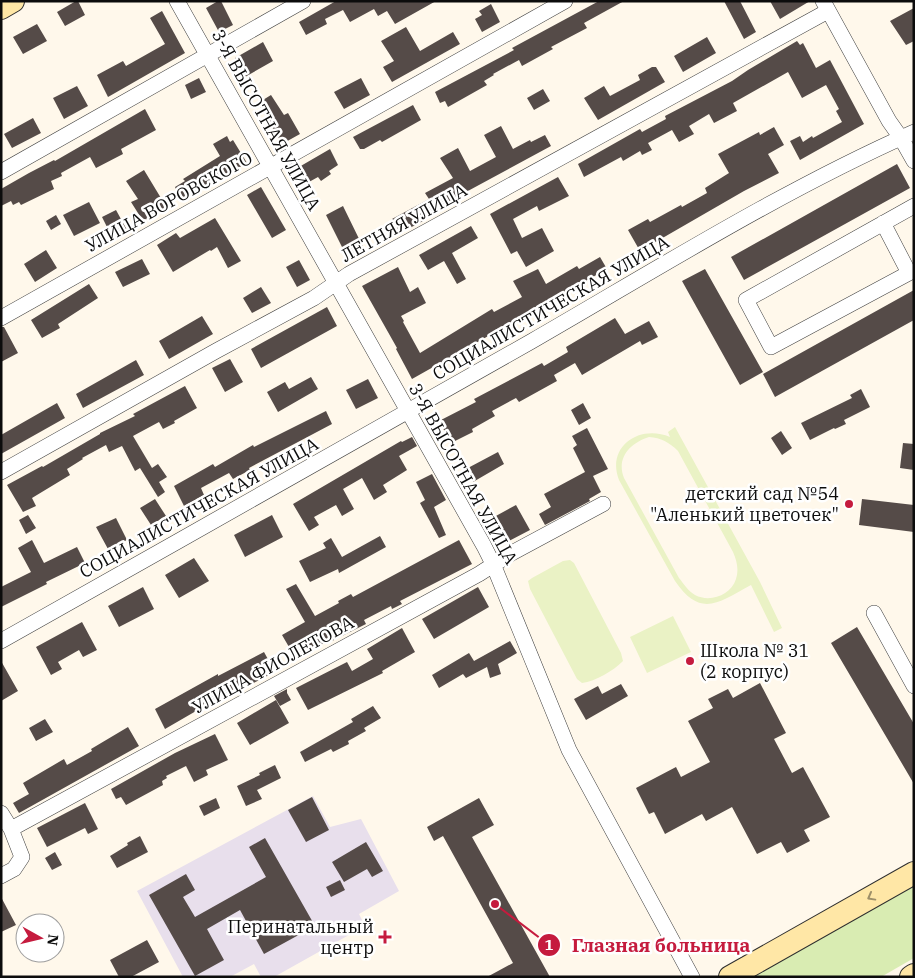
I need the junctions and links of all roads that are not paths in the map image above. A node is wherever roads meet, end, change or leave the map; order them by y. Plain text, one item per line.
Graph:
1 (13, 1) edge
2 (177, 1) edge
3 (303, 1) edge
4 (565, 1) edge
5 (825, 6) edge
6 (1, 8) edge
7 (208, 56) junction
8 (907, 135) edge
9 (914, 161) edge
10 (271, 167) junction
11 (1, 172) edge
12 (914, 206) edge
13 (883, 223) junction
14 (335, 284) junction
15 (1, 318) edge
16 (408, 412) junction
17 (1, 472) edge
18 (603, 504) dead end
19 (493, 564) junction
20 (874, 613) dead end
21 (1, 641) edge
22 (914, 686) edge
23 (1, 813) edge
24 (11, 829) junction
25 (914, 873) edge
26 (1, 876) edge
27 (692, 977) edge
28 (730, 977) edge

1 - 6 main road
2 - 7 street, 3-Я ВЫСОТНАЯ УЛИЦА
3 - 7 street
4 - 10 street, УЛИЦА ВОРОВСКОГО
5 - 8 street
5 - 14 street, ЛЕТНЯЯ УЛИЦА
7 - 10 street, 3-Я ВЫСОТНАЯ УЛИЦА
7 - 11 street
8 - 9 street
8 - 16 street, СОЦИАЛИСТИЧЕСКАЯ УЛИЦА
10 - 14 street, 3-Я ВЫСОТНАЯ УЛИЦА
10 - 15 street, УЛИЦА ВОРОВСКОГО
12 - 13 street
13 - 13 street
14 - 16 street, 3-Я ВЫСОТНАЯ УЛИЦА
14 - 17 street, ЛЕТНЯЯ УЛИЦА
16 - 19 street, 3-Я ВЫСОТНАЯ УЛИЦА
16 - 21 street, СОЦИАЛИСТИЧЕСКАЯ УЛИЦА
18 - 19 street, УЛИЦА ФИОЛЕТОВА
19 - 24 street, УЛИЦА ФИОЛЕТОВА
19 - 27 street, 3-Я ВЫСОТНАЯ УЛИЦА
20 - 22 street
23 - 24 street
24 - 26 street
25 -> 28 main road

